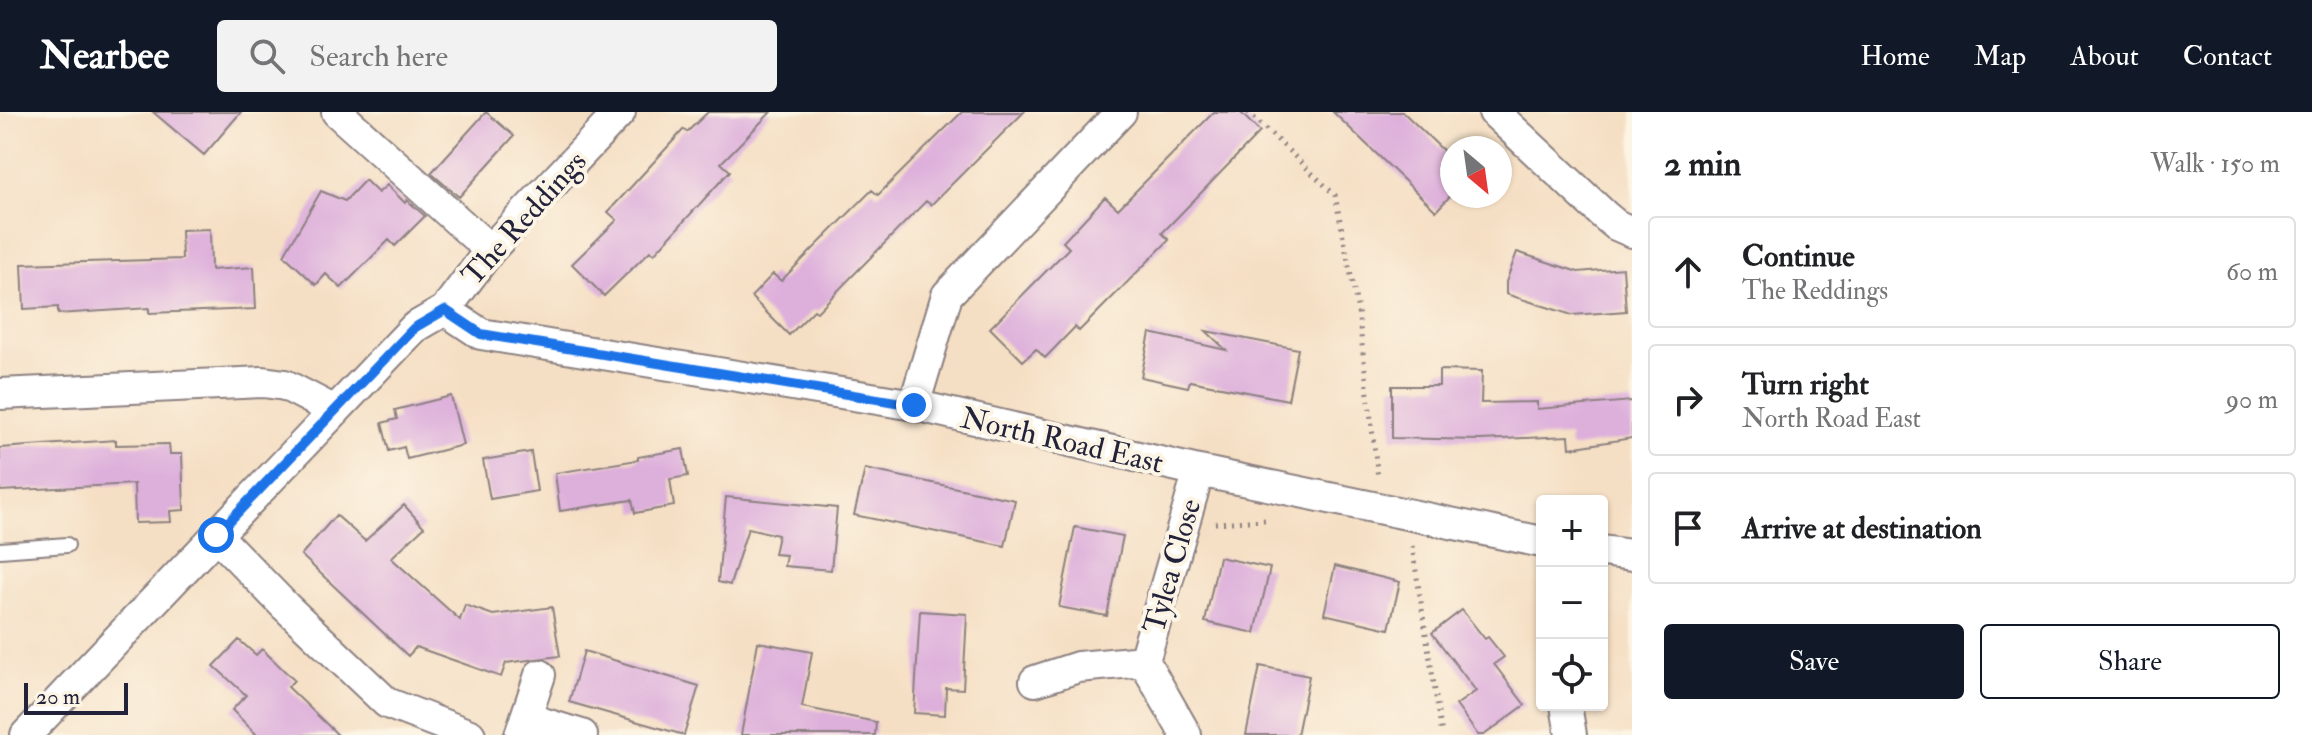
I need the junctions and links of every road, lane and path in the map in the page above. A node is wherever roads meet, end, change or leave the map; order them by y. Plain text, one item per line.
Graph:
1 (337, 112) edge
2 (620, 112) edge
3 (1121, 112) edge
4 (1248, 112) edge
5 (1494, 112) edge
6 (1632, 232) edge
7 (490, 250) junction
8 (445, 310) junction
9 (0, 394) edge
10 (914, 405) junction
11 (335, 411) junction
12 (1199, 471) junction
13 (1395, 511) junction
14 (216, 535) junction
15 (1536, 541) edge
16 (67, 545) dead end
17 (0, 550) edge
18 (1608, 552) edge
19 (1632, 555) edge
20 (1144, 661) junction
21 (540, 675) dead end
22 (1035, 681) dead end
23 (1567, 711) edge
24 (523, 727) edge
25 (26, 735) edge
26 (470, 735) edge
27 (582, 735) edge
28 (1186, 735) edge
29 (1442, 735) edge
30 (1571, 735) edge

1 - 7 street
2 - 7 street, The Reddings
3 - 10 street
4 - 13 path
5 - 6 street
7 - 8 street, The Reddings
8 - 10 street, North Road East
8 - 11 street, The Reddings
9 - 11 street
10 - 12 street, North Road East
11 - 14 street, The Reddings
12 - 13 street, North Road East
12 - 20 street, Tylea Close
13 - 15 street, North Road East
13 - 29 path
14 - 25 street, The Reddings
14 - 26 street
16 - 17 lane
18 - 19 street
20 - 22 street, Tylea Close
20 - 28 street, Tylea Close
21 - 24 street
23 - 30 street
24 - 27 street

